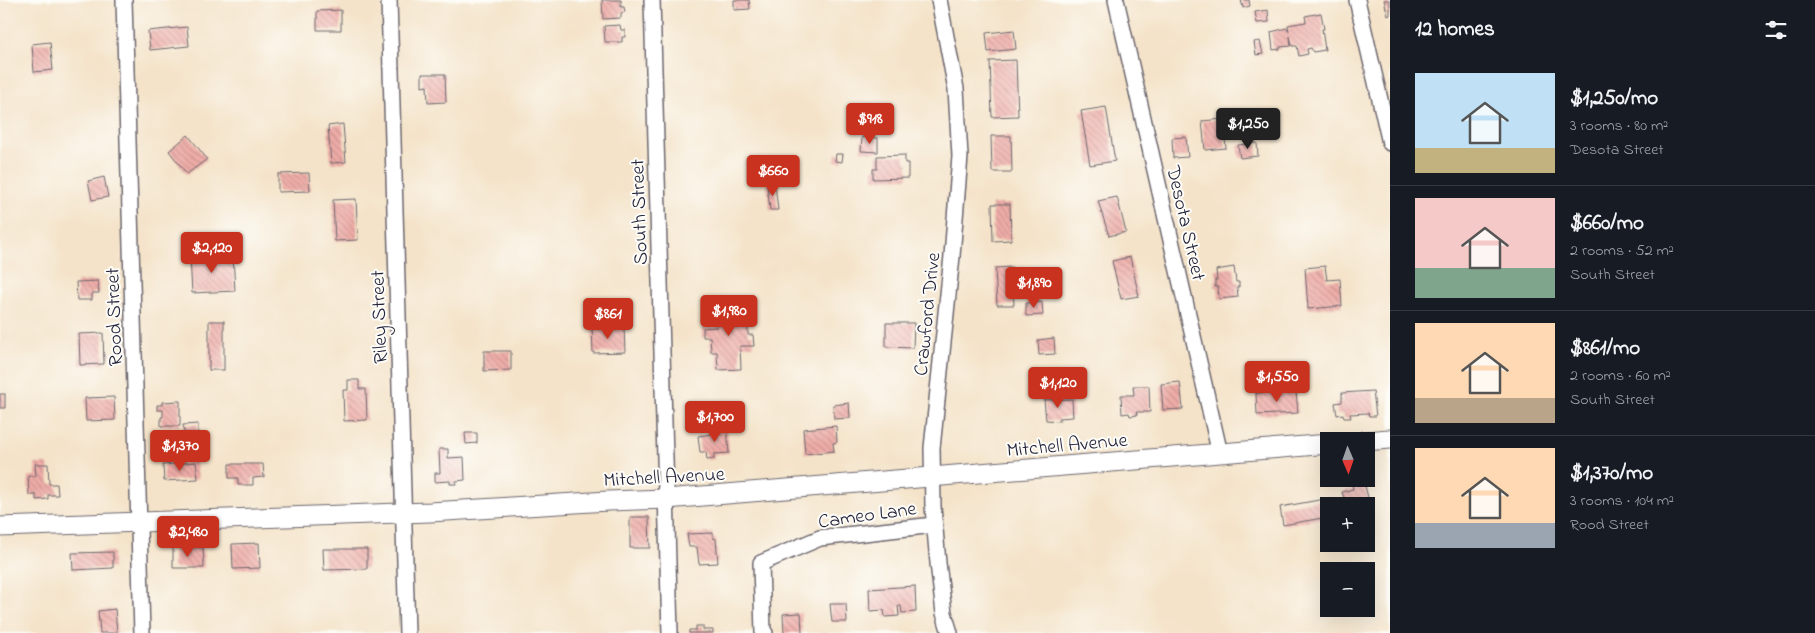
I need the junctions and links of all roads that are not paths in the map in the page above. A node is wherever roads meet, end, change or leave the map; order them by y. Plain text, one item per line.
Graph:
1 (124, 0) edge
2 (389, 0) edge
3 (652, 0) edge
4 (940, 0) edge
5 (1116, 0) edge
6 (1357, 0) edge
7 (1385, 94) edge
8 (1390, 143) edge
9 (1390, 439) edge
10 (1375, 440) edge
11 (1320, 445) edge
12 (1220, 454) junction
13 (932, 478) junction
14 (666, 499) junction
15 (403, 512) junction
16 (139, 523) junction
17 (934, 525) junction
18 (0, 527) edge
19 (142, 633) edge
20 (406, 633) edge
21 (670, 633) edge
22 (765, 633) edge
23 (949, 633) edge

1 - 16 street, Rood Street
2 - 15 street, Riley Street
3 - 14 street, South Street
4 - 13 street, Crawford Drive
5 - 12 street, Desota Street
6 - 7 street
7 - 8 street
9 - 10 street
11 - 12 street, Mitchell Avenue
12 - 13 street, Mitchell Avenue
13 - 14 street, Mitchell Avenue
13 - 17 street, Crawford Drive
14 - 15 street, Mitchell Avenue
14 - 21 street, South Street
15 - 16 street, Mitchell Avenue
15 - 20 street, Riley Street
16 - 18 street, Mitchell Avenue
16 - 19 street, Rood Street
17 - 22 street, Cameo Lane
17 - 23 street, Crawford Drive

